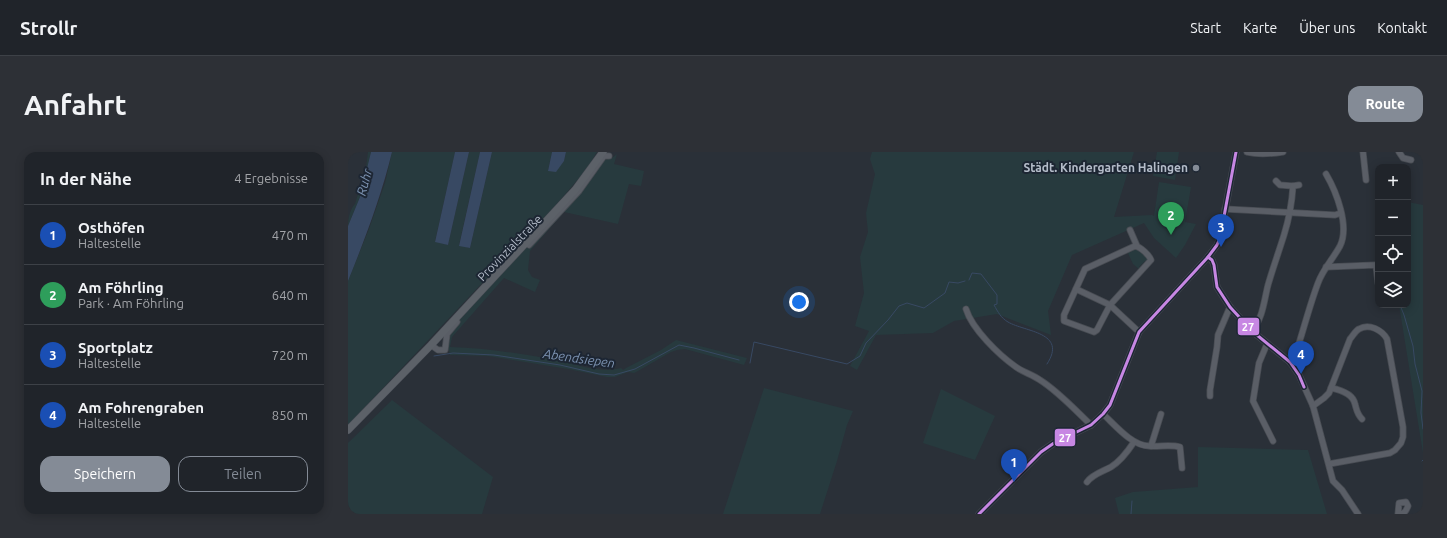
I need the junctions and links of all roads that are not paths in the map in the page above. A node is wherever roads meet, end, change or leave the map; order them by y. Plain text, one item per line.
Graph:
1 (603, 152) edge
2 (1236, 152) edge
3 (1247, 152) edge
4 (1283, 152) edge
5 (1363, 152) edge
6 (1399, 152) edge
7 (610, 156) dead end
8 (1411, 160) dead end
9 (1326, 174) dead end
10 (1276, 180) dead end
11 (1366, 180) dead end
12 (1226, 209) junction
13 (1289, 212) junction
14 (1341, 214) junction
15 (1130, 230) dead end
16 (1137, 246) junction
17 (1208, 257) junction
18 (1326, 267) junction
19 (1377, 272) edge
20 (1076, 289) junction
21 (1110, 305) junction
22 (1230, 307) junction
23 (966, 309) dead end
24 (1252, 331) junction
25 (1140, 332) junction
26 (1267, 344) junction
27 (431, 345) junction
28 (1290, 362) junction
29 (1331, 388) junction
30 (1210, 396) dead end
31 (1313, 406) junction
32 (1103, 414) junction
33 (1161, 414) dead end
34 (1362, 419) dead end
35 (1091, 425) junction
36 (348, 430) edge
37 (1273, 441) dead end
38 (1134, 442) junction
39 (1151, 446) junction
40 (1329, 464) junction
41 (1182, 468) dead end
42 (1087, 482) dead end
43 (979, 514) edge
44 (1358, 514) edge

1 - 27 main road, Provinzialstraße
2 - 12 street
3 - 4 street
5 - 11 street
6 - 8 street
7 - 27 street, Provinzialstraße
9 - 14 street
10 - 13 street
12 - 13 street
12 - 17 street
13 - 14 street
13 - 24 street
14 - 18 street
15 - 16 street
16 - 20 street
16 - 21 street
17 - 22 street
17 - 25 street
18 - 19 street
18 - 28 street
20 - 21 street
20 - 21 street
21 - 25 street
22 - 24 street
22 - 30 street
23 - 35 street
24 - 26 street
25 - 32 street
26 - 28 street
26 - 37 street
27 - 36 main road, Provinzialstraße
28 - 31 street
29 - 31 street
29 - 34 street
29 - 40 street
31 - 40 street
32 - 35 street
32 - 38 street
33 - 39 street
35 - 43 street
38 - 39 street
38 - 42 street
39 - 41 street
40 - 44 street

